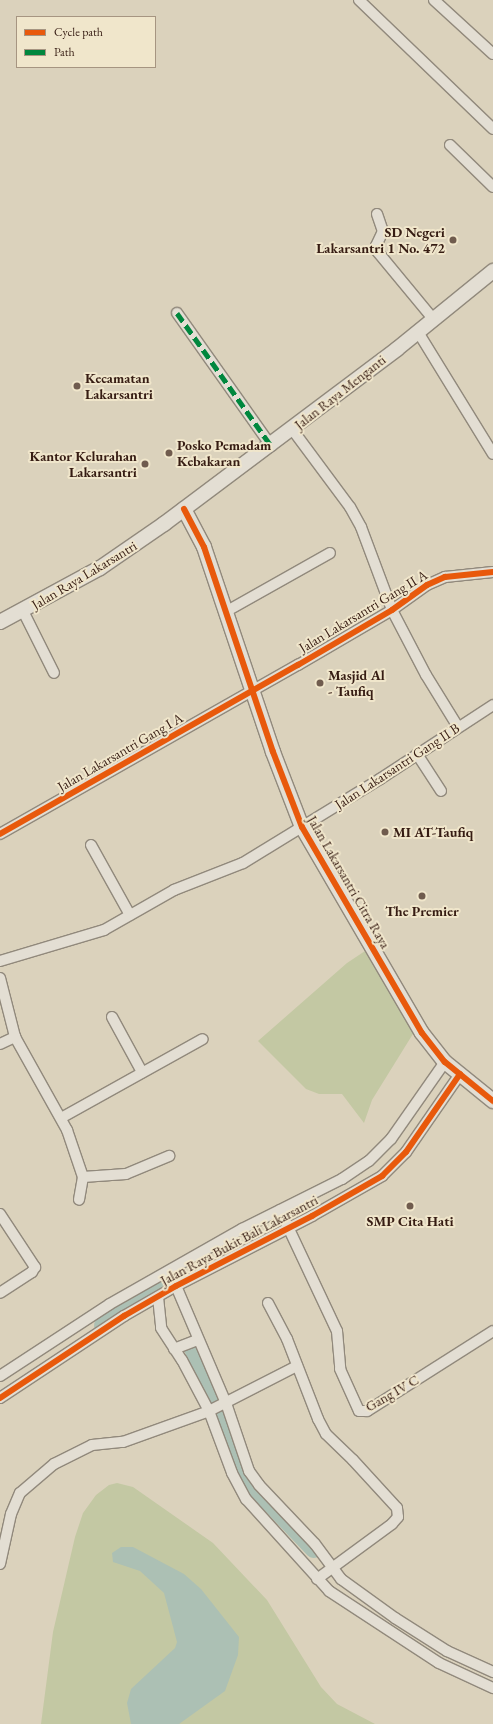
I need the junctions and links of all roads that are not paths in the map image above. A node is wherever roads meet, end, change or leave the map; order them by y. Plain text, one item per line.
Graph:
1 (359, 0) edge
2 (434, 0) edge
3 (493, 54) edge
4 (493, 129) edge
5 (450, 145) dead end
6 (493, 187) edge
7 (377, 214) dead end
8 (493, 271) edge
9 (177, 313) dead end
10 (434, 320) junction
11 (418, 332) junction
12 (292, 429) junction
13 (271, 446) junction
14 (493, 454) edge
15 (184, 509) junction
16 (330, 553) dead end
17 (493, 572) edge
18 (227, 610) junction
19 (392, 610) junction
20 (23, 611) junction
21 (0, 622) edge
22 (54, 673) dead end
23 (251, 690) junction
24 (493, 705) edge
25 (458, 726) junction
26 (417, 754) junction
27 (441, 791) dead end
28 (302, 827) junction
29 (0, 834) edge
30 (91, 845) dead end
31 (130, 915) junction
32 (0, 962) edge
33 (0, 978) edge
34 (112, 1017) dead end
35 (14, 1037) junction
36 (203, 1039) dead end
37 (0, 1044) edge
38 (445, 1062) junction
39 (142, 1072) junction
40 (460, 1074) junction
41 (493, 1101) edge
42 (61, 1118) junction
43 (169, 1156) dead end
44 (83, 1177) junction
45 (79, 1200) dead end
46 (280, 1210) junction
47 (0, 1214) edge
48 (286, 1227) junction
49 (176, 1286) junction
50 (0, 1293) edge
51 (158, 1297) junction
52 (268, 1303) dead end
53 (493, 1331) edge
54 (197, 1340) junction
55 (174, 1348) junction
56 (297, 1366) junction
57 (0, 1376) edge
58 (0, 1398) edge
59 (226, 1403) junction
60 (209, 1411) junction
61 (0, 1564) edge
62 (332, 1568) junction
63 (317, 1579) junction
64 (493, 1672) edge
65 (493, 1688) edge

1 - 4 street
2 - 3 street
5 - 6 street
7 - 10 street
8 - 10 street, Jalan Raya Menganti
9 - 13 street
10 - 11 street, Jalan Raya Menganti
11 - 12 street, Jalan Raya Menganti
11 - 14 street
12 - 13 street, Jalan Raya Menganti
12 - 19 street
13 - 15 street, Jalan Raya Menganti
15 - 18 street, Jalan Lakarsantri Citra Raya
15 - 20 street, Jalan Raya Lakarsantri
16 - 18 street
17 - 19 street, Jalan Lakarsantri Gang II A
18 - 23 street, Jalan Lakarsantri Citra Raya
19 - 23 street, Jalan Lakarsantri Gang II A
19 - 25 street
20 - 21 street, Jalan Raya Lakarsantri
20 - 22 street
23 - 28 street, Jalan Lakarsantri Citra Raya
23 - 29 street, Jalan Lakarsantri Gang I A
24 - 25 street, Jalan Lakarsantri Gang II B
25 - 26 street, Jalan Lakarsantri Gang II B
26 - 27 street
26 - 28 street, Jalan Lakarsantri Gang II B
28 - 31 street, Jalan Lakarsantri Gang II B
28 - 38 street, Jalan Lakarsantri Citra Raya
30 - 31 street
31 - 32 street, Jalan Lakarsantri Gang II B
33 - 35 street
34 - 39 street
35 - 37 street
35 - 42 street
36 - 39 street
38 - 40 street, Jalan Lakarsantri Citra Raya
38 - 46 street, Jalan Raya Bukit Bali Lakarsantri
39 - 42 street
40 - 41 street, Jalan Lakarsantri Citra Raya
40 - 48 street, Jalan Raya Bukit Bali Lakarsantri
42 - 44 street
43 - 44 street
44 - 45 street
46 - 48 street
46 - 57 street, Jalan Raya Bukit Bali Lakarsantri
47 - 50 street
48 - 49 street, Jalan Raya Bukit Bali Lakarsantri
48 - 53 street, Gang IV C
49 - 51 street, Jalan Raya Bukit Bali Lakarsantri
49 - 54 street
51 - 55 street
51 - 58 street, Jalan Raya Bukit Bali Lakarsantri
52 - 56 street
54 - 55 street
54 - 59 street
55 - 60 street
56 - 59 street
56 - 62 street
59 - 60 street
59 - 62 street
60 - 61 street
60 - 63 street
62 - 63 street
62 - 64 street
63 - 65 street

